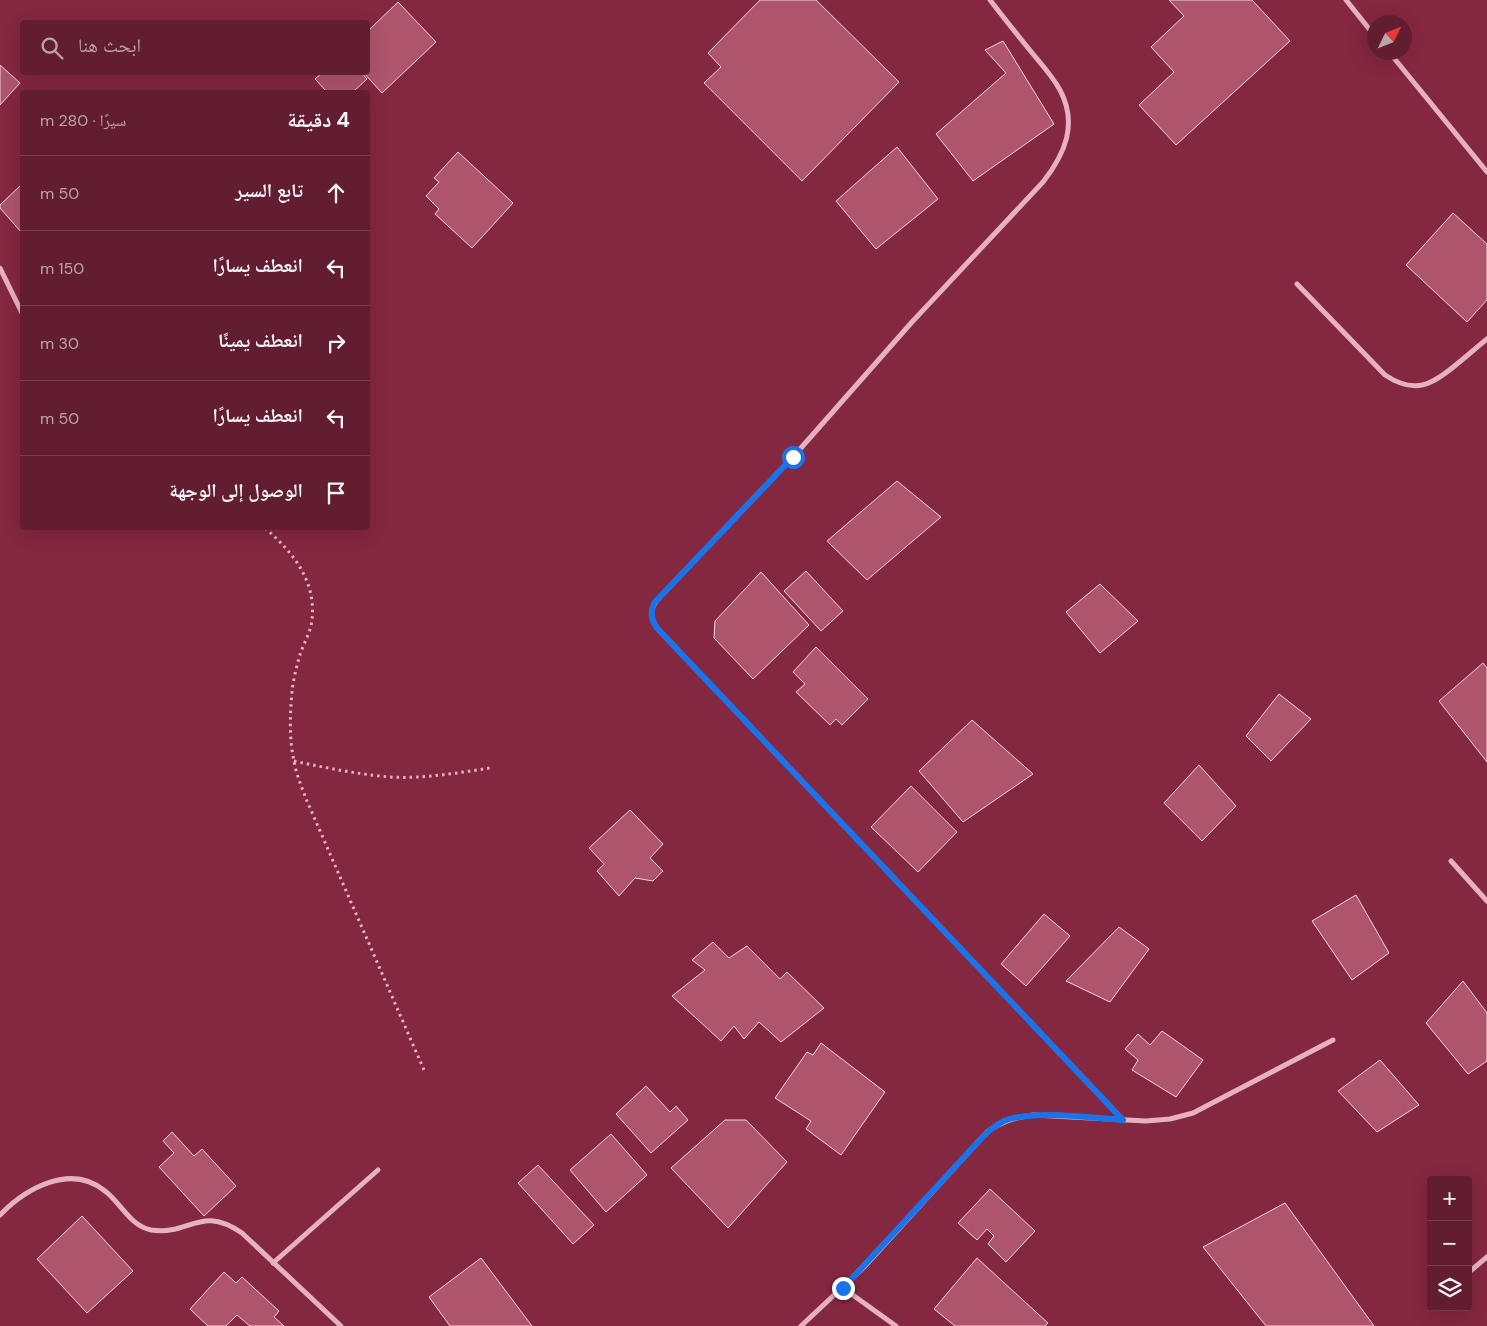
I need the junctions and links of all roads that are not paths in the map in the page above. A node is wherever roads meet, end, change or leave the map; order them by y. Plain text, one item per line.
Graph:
1 (990, 0) edge
2 (1346, 0) edge
3 (1367, 26) edge
4 (1396, 60) edge
5 (1487, 172) edge
6 (0, 268) edge
7 (1297, 284) dead end
8 (20, 309) edge
9 (1487, 339) edge
10 (1451, 861) dead end
11 (1487, 901) edge
12 (1333, 1040) dead end
13 (1123, 1120) junction
14 (378, 1170) dead end
15 (0, 1215) edge
16 (1487, 1257) edge
17 (273, 1263) junction
18 (1472, 1270) edge
19 (843, 1288) junction
20 (341, 1326) edge
21 (801, 1326) edge
22 (896, 1326) edge

1 - 13 street
2 - 3 street
4 - 5 street
6 - 8 street
7 - 9 street
10 - 11 street
12 - 13 street
13 - 19 street
14 - 17 street
15 - 17 street
16 - 18 street
17 - 20 street
19 - 21 street
19 - 22 street

